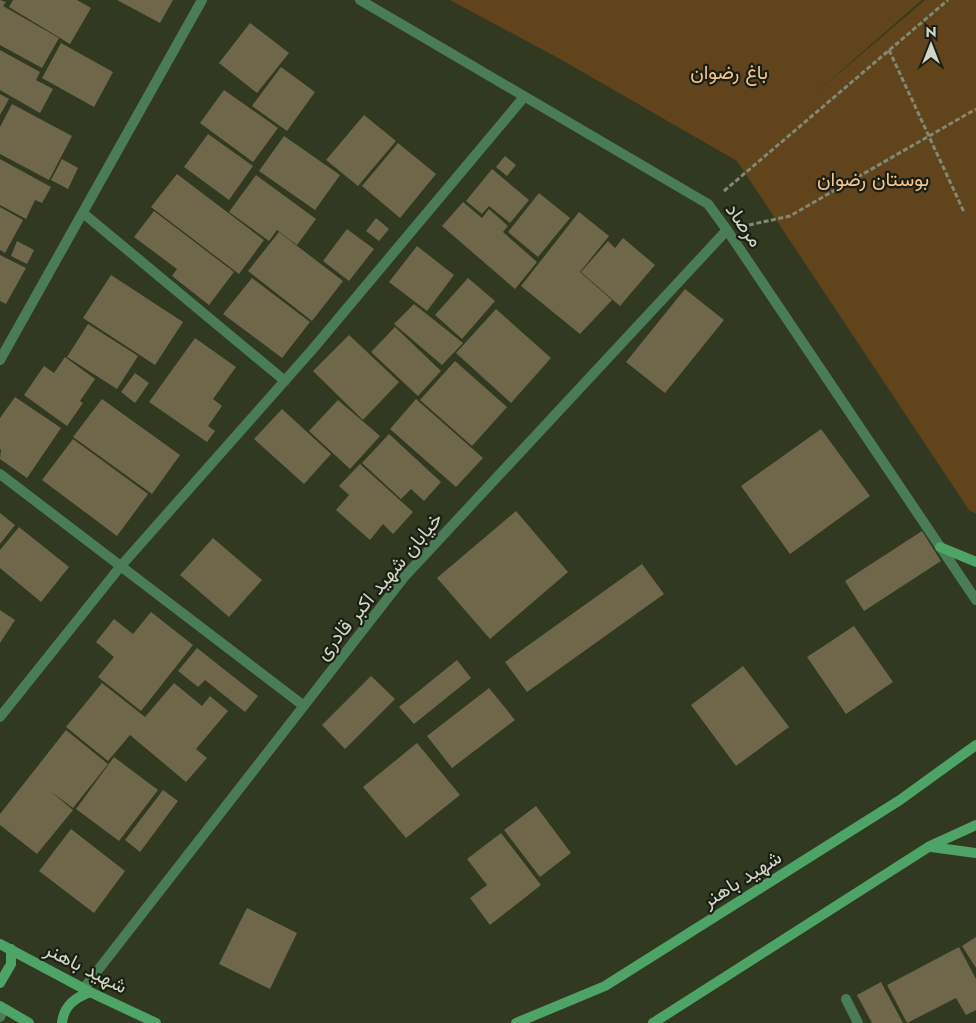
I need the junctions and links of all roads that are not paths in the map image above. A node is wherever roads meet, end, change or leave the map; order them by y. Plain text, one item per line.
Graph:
1 (202, 0) edge
2 (360, 0) edge
3 (524, 98) junction
4 (83, 214) junction
5 (727, 230) junction
6 (0, 360) edge
7 (285, 381) junction
8 (0, 474) edge
9 (940, 547) junction
10 (976, 562) edge
11 (120, 567) junction
12 (976, 600) edge
13 (304, 706) junction
14 (0, 717) edge
15 (976, 745) edge
16 (976, 825) edge
17 (930, 846) junction
18 (976, 853) edge
19 (0, 944) edge
20 (11, 949) junction
21 (0, 983) edge
22 (87, 990) junction
23 (846, 999) dead end
24 (1, 1011) edge
25 (29, 1023) edge
26 (62, 1023) edge
27 (156, 1023) edge
28 (516, 1023) edge
29 (653, 1023) edge
30 (858, 1023) edge

1 - 4 street
2 - 3 street, مرصاد
3 - 5 street, مرصاد
3 - 7 street
4 - 6 street
4 - 7 street
5 - 9 street, مرصاد
5 - 13 street, خیابان شهید اکبر قادری
7 - 11 street
8 - 11 street
9 - 10 main road
9 - 12 street, مرصاد
11 - 13 street
11 - 14 street
13 - 22 street, خیابان شهید اکبر قادری
15 - 28 main road, شهید باهنر
16 - 17 main road
17 - 18 main road
17 - 29 main road
19 - 20 main road, شهید باهنر
20 - 21 main road
20 - 22 main road, شهید باهنر
22 - 26 main road
22 - 27 main road, شهید باهنر
23 - 30 street
24 - 25 main road

